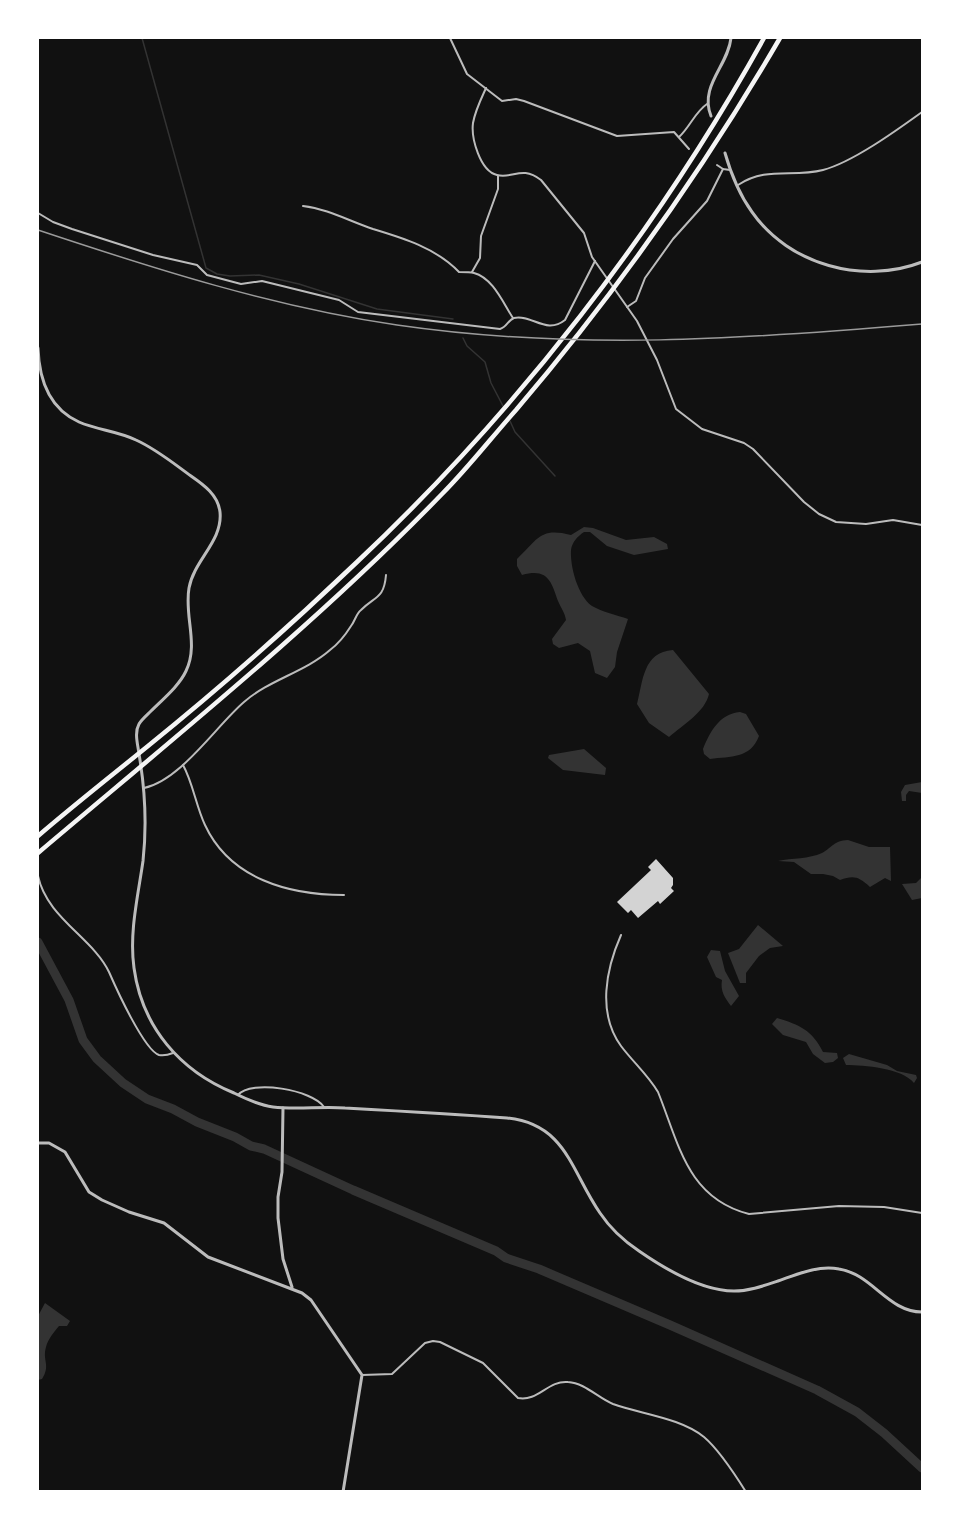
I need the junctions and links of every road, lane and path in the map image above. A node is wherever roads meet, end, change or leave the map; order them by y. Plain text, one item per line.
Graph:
1 (450, 38) edge
2 (731, 38) edge
3 (764, 38) edge
4 (780, 38) edge
5 (486, 88) junction
6 (707, 104) junction
7 (922, 112) edge
8 (711, 116) dead end
9 (679, 137) junction
10 (688, 149) dead end
11 (724, 153) dead end
12 (717, 165) dead end
13 (723, 170) junction
14 (730, 170) junction
15 (498, 176) junction
16 (736, 186) junction
17 (303, 206) dead end
18 (38, 213) edge
19 (596, 262) junction
20 (922, 262) edge
21 (472, 272) junction
22 (626, 305) junction
23 (513, 318) junction
24 (38, 348) edge
25 (922, 525) edge
26 (386, 575) dead end
27 (183, 765) junction
28 (144, 788) junction
29 (38, 836) edge
30 (38, 853) edge
31 (38, 876) edge
32 (344, 895) dead end
33 (621, 935) dead end
34 (173, 1053) junction
35 (238, 1095) junction
36 (324, 1107) junction
37 (283, 1108) junction
38 (38, 1143) edge
39 (922, 1213) edge
40 (292, 1288) junction
41 (922, 1312) edge
42 (362, 1375) junction
43 (343, 1491) edge
44 (746, 1491) edge

1 - 5 street
2 - 6 street
3 - 29 highway
4 - 30 highway
5 - 9 street
5 - 15 street
6 - 8 street
6 - 9 street
7 - 16 street
9 - 10 street
11 - 14 street
12 - 13 street
13 - 14 street
13 - 22 street
14 - 16 street
15 - 19 street
15 - 21 street
16 - 20 street
17 - 21 street
18 - 23 street
19 - 22 street
19 - 23 street
21 - 23 street
22 - 25 street
24 - 28 street
26 - 27 street
27 - 28 street
27 - 32 street
28 - 34 street
31 - 34 street
33 - 39 street
34 - 35 street
35 - 36 street
35 - 37 street
36 - 37 street
36 - 41 street
37 - 40 street
38 - 40 street
40 - 42 street
42 - 43 street
42 - 44 street

